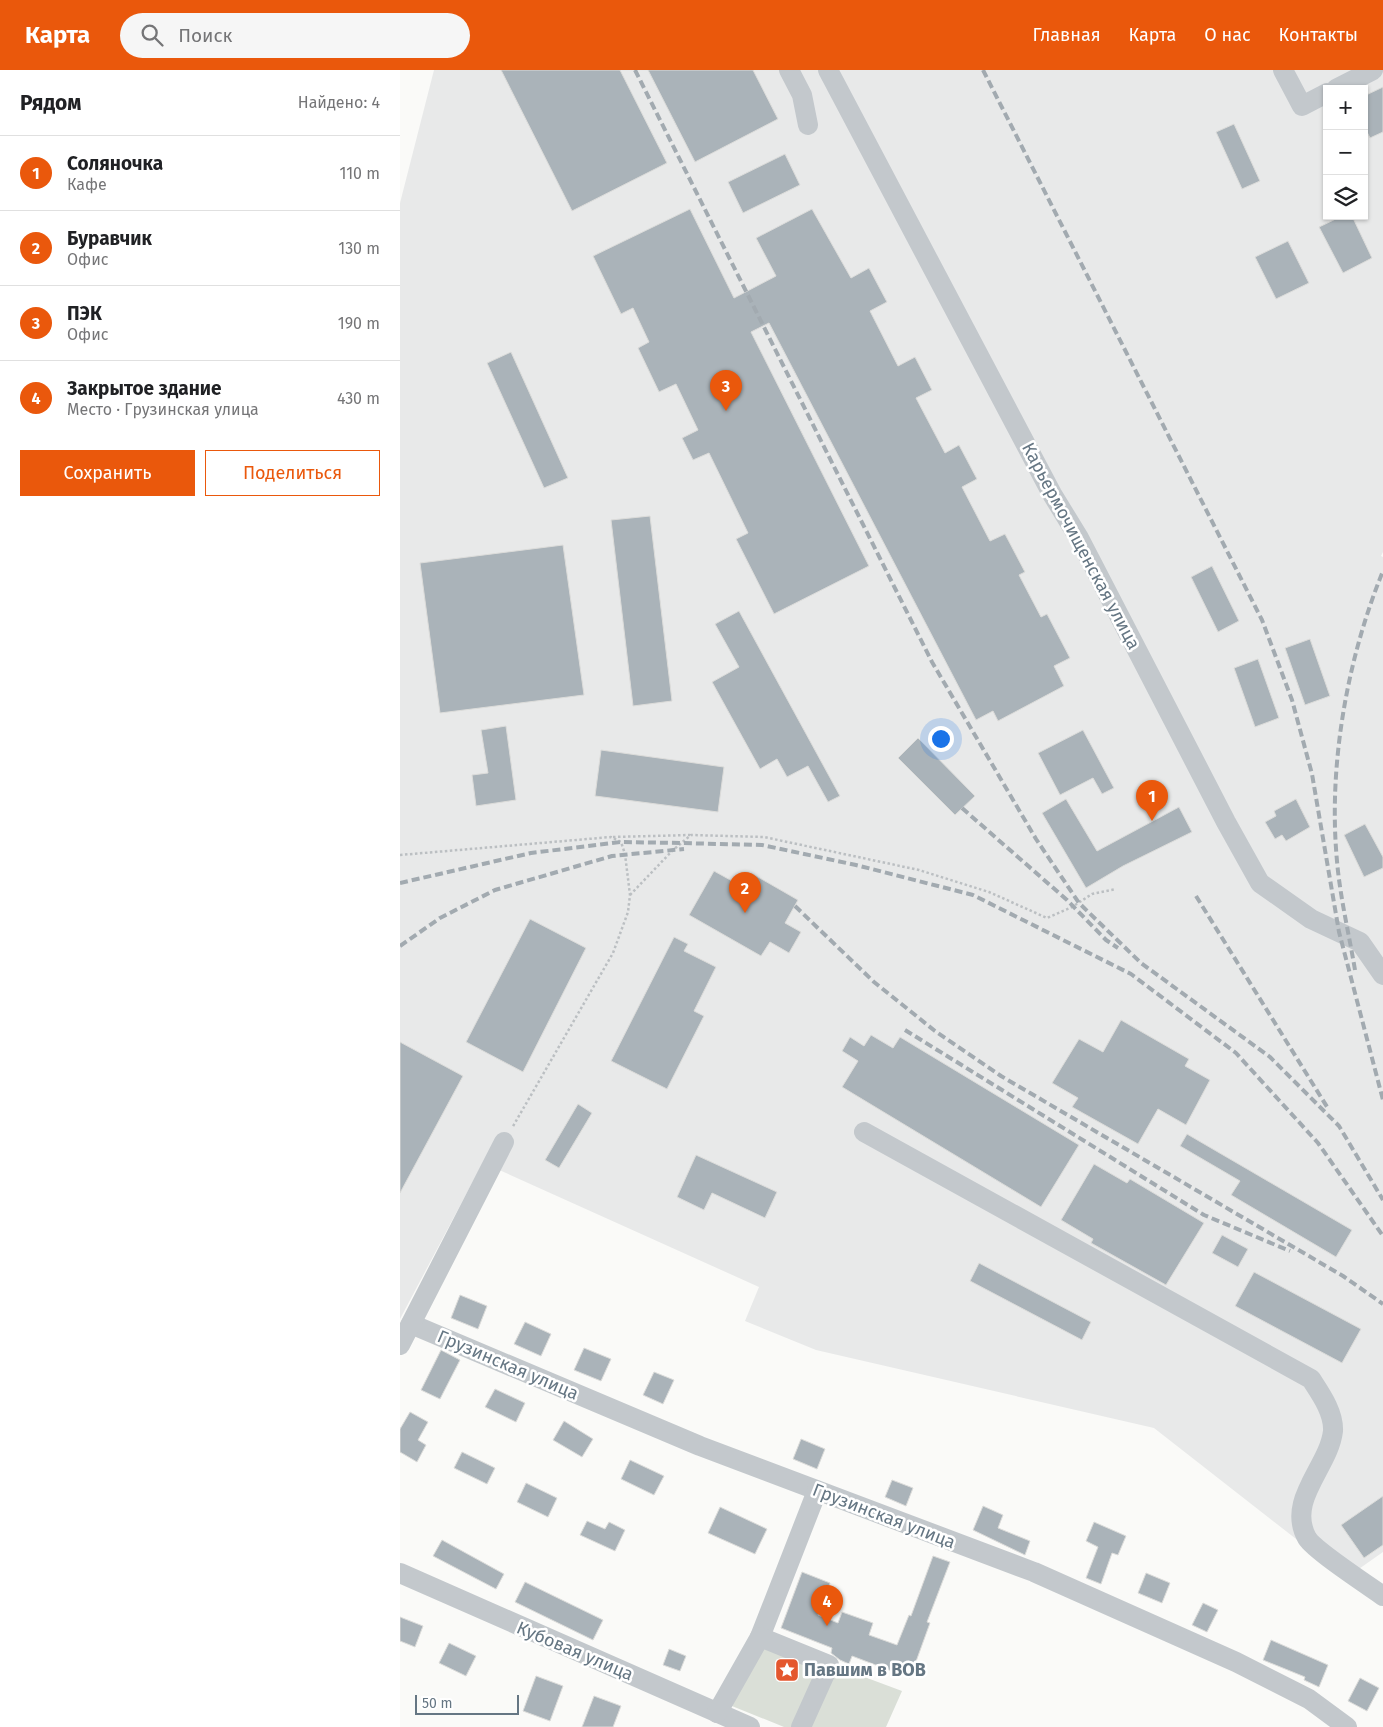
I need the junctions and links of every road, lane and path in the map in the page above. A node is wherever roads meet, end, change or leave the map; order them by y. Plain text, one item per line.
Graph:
1 (789, 70) edge
2 (828, 70) edge
3 (1282, 70) edge
4 (1373, 70) edge
5 (1344, 85) edge
6 (1323, 95) edge
7 (808, 124) dead end
8 (691, 835) junction
9 (611, 838) junction
10 (400, 855) edge
11 (1116, 888) dead end
12 (630, 895) junction
13 (1383, 974) edge
14 (864, 1132) dead end
15 (504, 1142) joint
16 (411, 1324) junction
17 (400, 1345) edge
18 (817, 1491) junction
19 (400, 1573) edge
20 (1383, 1596) edge
21 (760, 1637) junction
22 (718, 1713) junction
23 (750, 1727) edge
24 (801, 1727) edge
25 (1347, 1727) edge

1 - 7 street
2 - 13 street, Карьермочищенская улица
3 - 6 street
4 - 5 street
8 - 9 path
8 - 11 path
8 - 12 path
9 - 10 path
9 - 12 path
12 - 15 path
14 - 20 street
15 - 16 street
16 - 17 street
16 - 18 street, Грузинская улица
18 - 21 street
18 - 25 street, Грузинская улица
19 - 22 street, Кубовая улица
21 - 22 street
21 - 24 street
22 - 23 street, Кубовая улица

